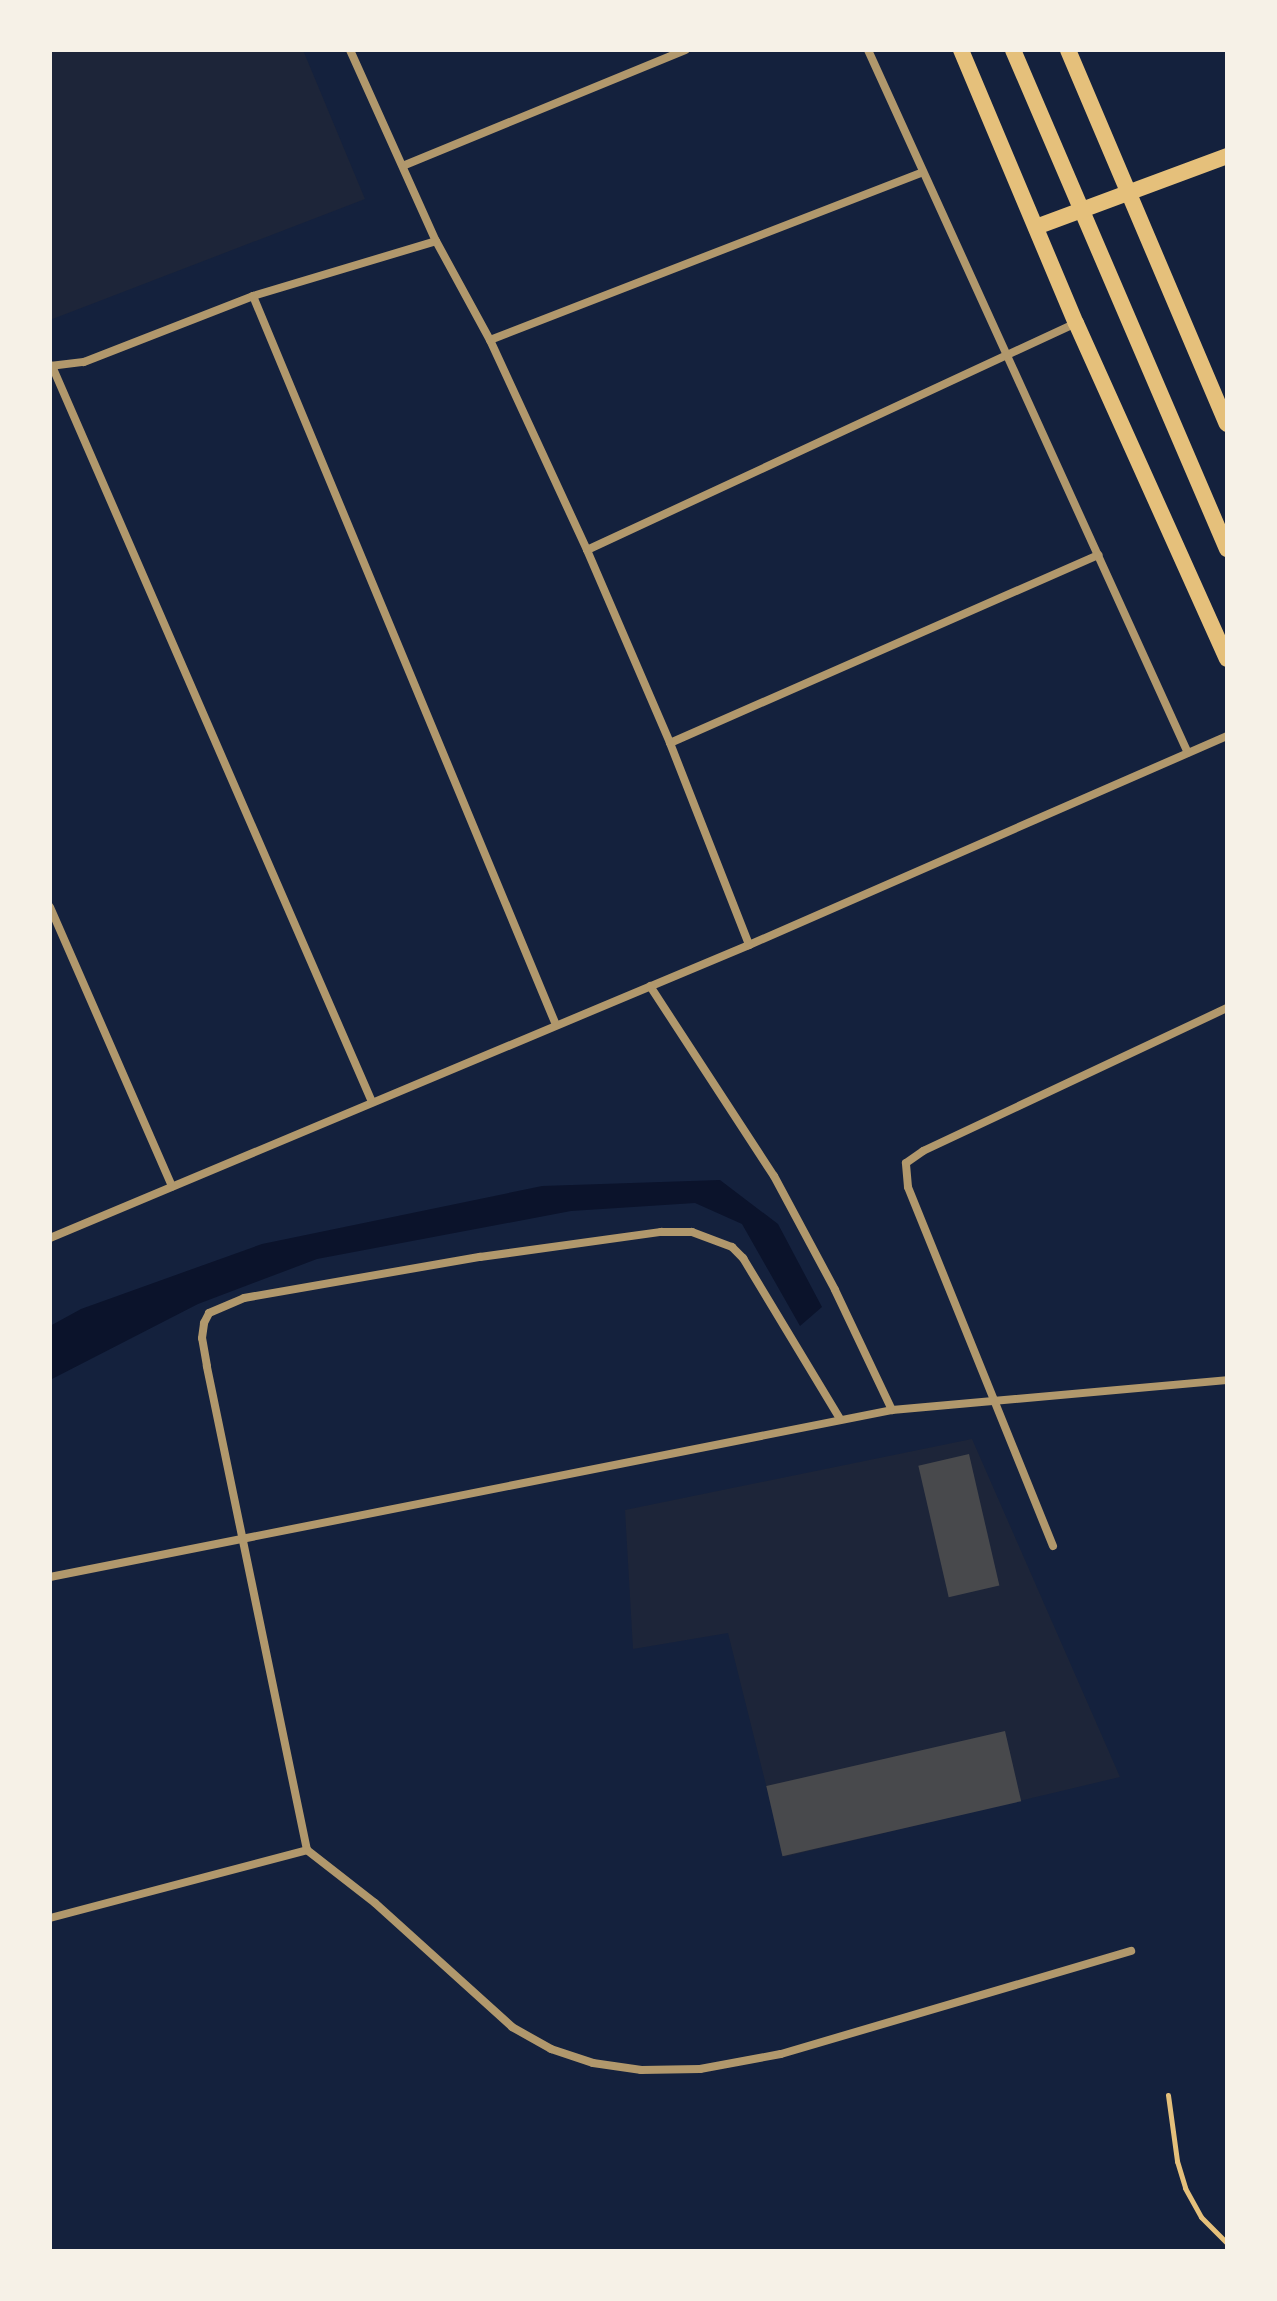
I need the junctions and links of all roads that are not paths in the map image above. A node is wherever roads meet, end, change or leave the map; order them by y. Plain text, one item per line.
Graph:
1 (350, 50) edge
2 (685, 50) edge
3 (868, 50) edge
4 (961, 50) edge
5 (1013, 50) edge
6 (1068, 50) edge
7 (1227, 156) edge
8 (405, 165) junction
9 (921, 173) junction
10 (1036, 227) junction
11 (436, 241) junction
12 (253, 296) junction
13 (1076, 323) junction
14 (490, 340) junction
15 (1005, 354) junction
16 (51, 366) edge
17 (1227, 424) edge
18 (1227, 549) edge
19 (587, 550) junction
20 (1099, 555) junction
21 (1227, 659) edge
22 (1227, 736) edge
23 (670, 743) junction
24 (1188, 753) junction
25 (50, 907) edge
26 (749, 945) junction
27 (650, 986) junction
28 (1227, 1008) edge
29 (556, 1025) junction
30 (372, 1102) junction
31 (172, 1186) junction
32 (50, 1238) edge
33 (1227, 1380) edge
34 (994, 1399) junction
35 (892, 1410) junction
36 (840, 1419) junction
37 (241, 1538) junction
38 (1053, 1546) dead end
39 (50, 1577) edge
40 (307, 1850) junction
41 (50, 1918) edge
42 (1131, 1951) dead end

1 - 8 street
2 - 8 street
3 - 9 street
4 - 10 main road
5 - 18 main road
6 - 17 main road
7 - 10 main road
8 - 11 street
9 - 14 street
9 - 15 street
10 - 13 main road
11 - 12 street
11 - 14 street
12 - 16 street
12 - 29 street
13 - 15 street
13 - 21 main road
14 - 19 street
15 - 19 street
15 - 20 street
16 - 30 street
19 - 23 street
20 - 23 street
20 - 24 street
22 - 24 street
23 - 26 street
24 - 26 street
25 - 31 street
26 - 27 street
27 - 29 street
27 - 35 street
28 - 34 street
29 - 30 street
30 - 31 street
31 - 32 street
33 - 34 street
34 - 35 street
34 - 38 street
35 - 36 street
36 - 37 street
36 - 37 street
37 - 39 street
37 - 40 street
40 - 41 street
40 - 42 street

